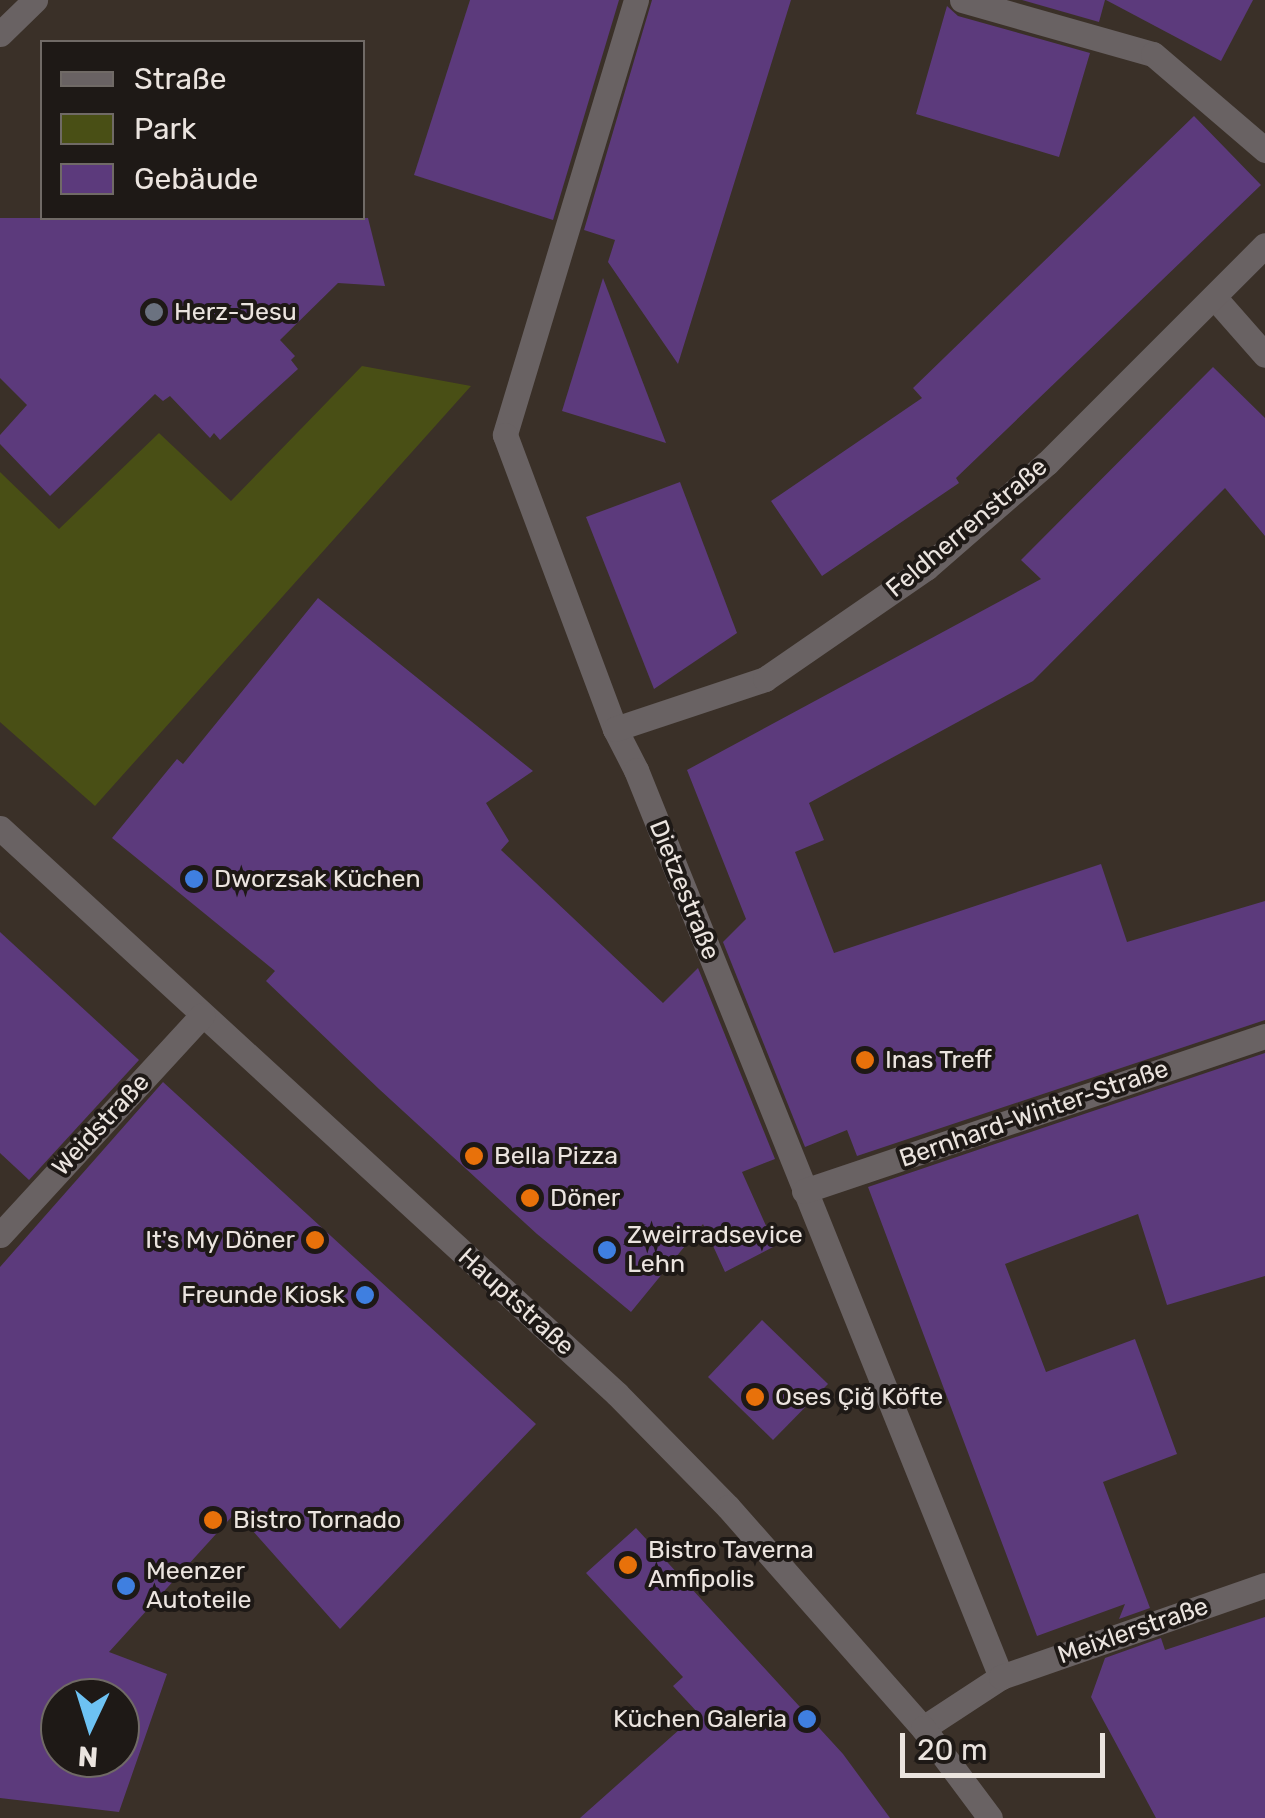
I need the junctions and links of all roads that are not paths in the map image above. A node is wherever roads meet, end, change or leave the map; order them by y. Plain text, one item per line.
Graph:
1 (35, 0) edge
2 (636, 0) edge
3 (962, 0) edge
4 (0, 34) edge
5 (1265, 150) edge
6 (1265, 244) edge
7 (1214, 297) junction
8 (1265, 355) edge
9 (615, 728) junction
10 (0, 828) edge
11 (202, 1015) junction
12 (1265, 1036) edge
13 (804, 1191) junction
14 (0, 1235) edge
15 (1265, 1585) edge
16 (1001, 1677) junction
17 (923, 1728) junction
18 (990, 1818) edge

1 - 4 street
2 - 9 street, Dietzestraße
3 - 5 street
6 - 7 street, Feldherrenstraße
7 - 8 street
7 - 9 street, Feldherrenstraße
9 - 13 street, Dietzestraße
10 - 11 street, Hauptstraße
11 - 14 street, Weidstraße
11 - 17 street, Hauptstraße
12 - 13 street, Bernhard-Winter-Straße
13 - 16 street, Dietzestraße
15 - 16 street, Meixlerstraße
16 - 17 street
17 - 18 street, Hauptstraße

